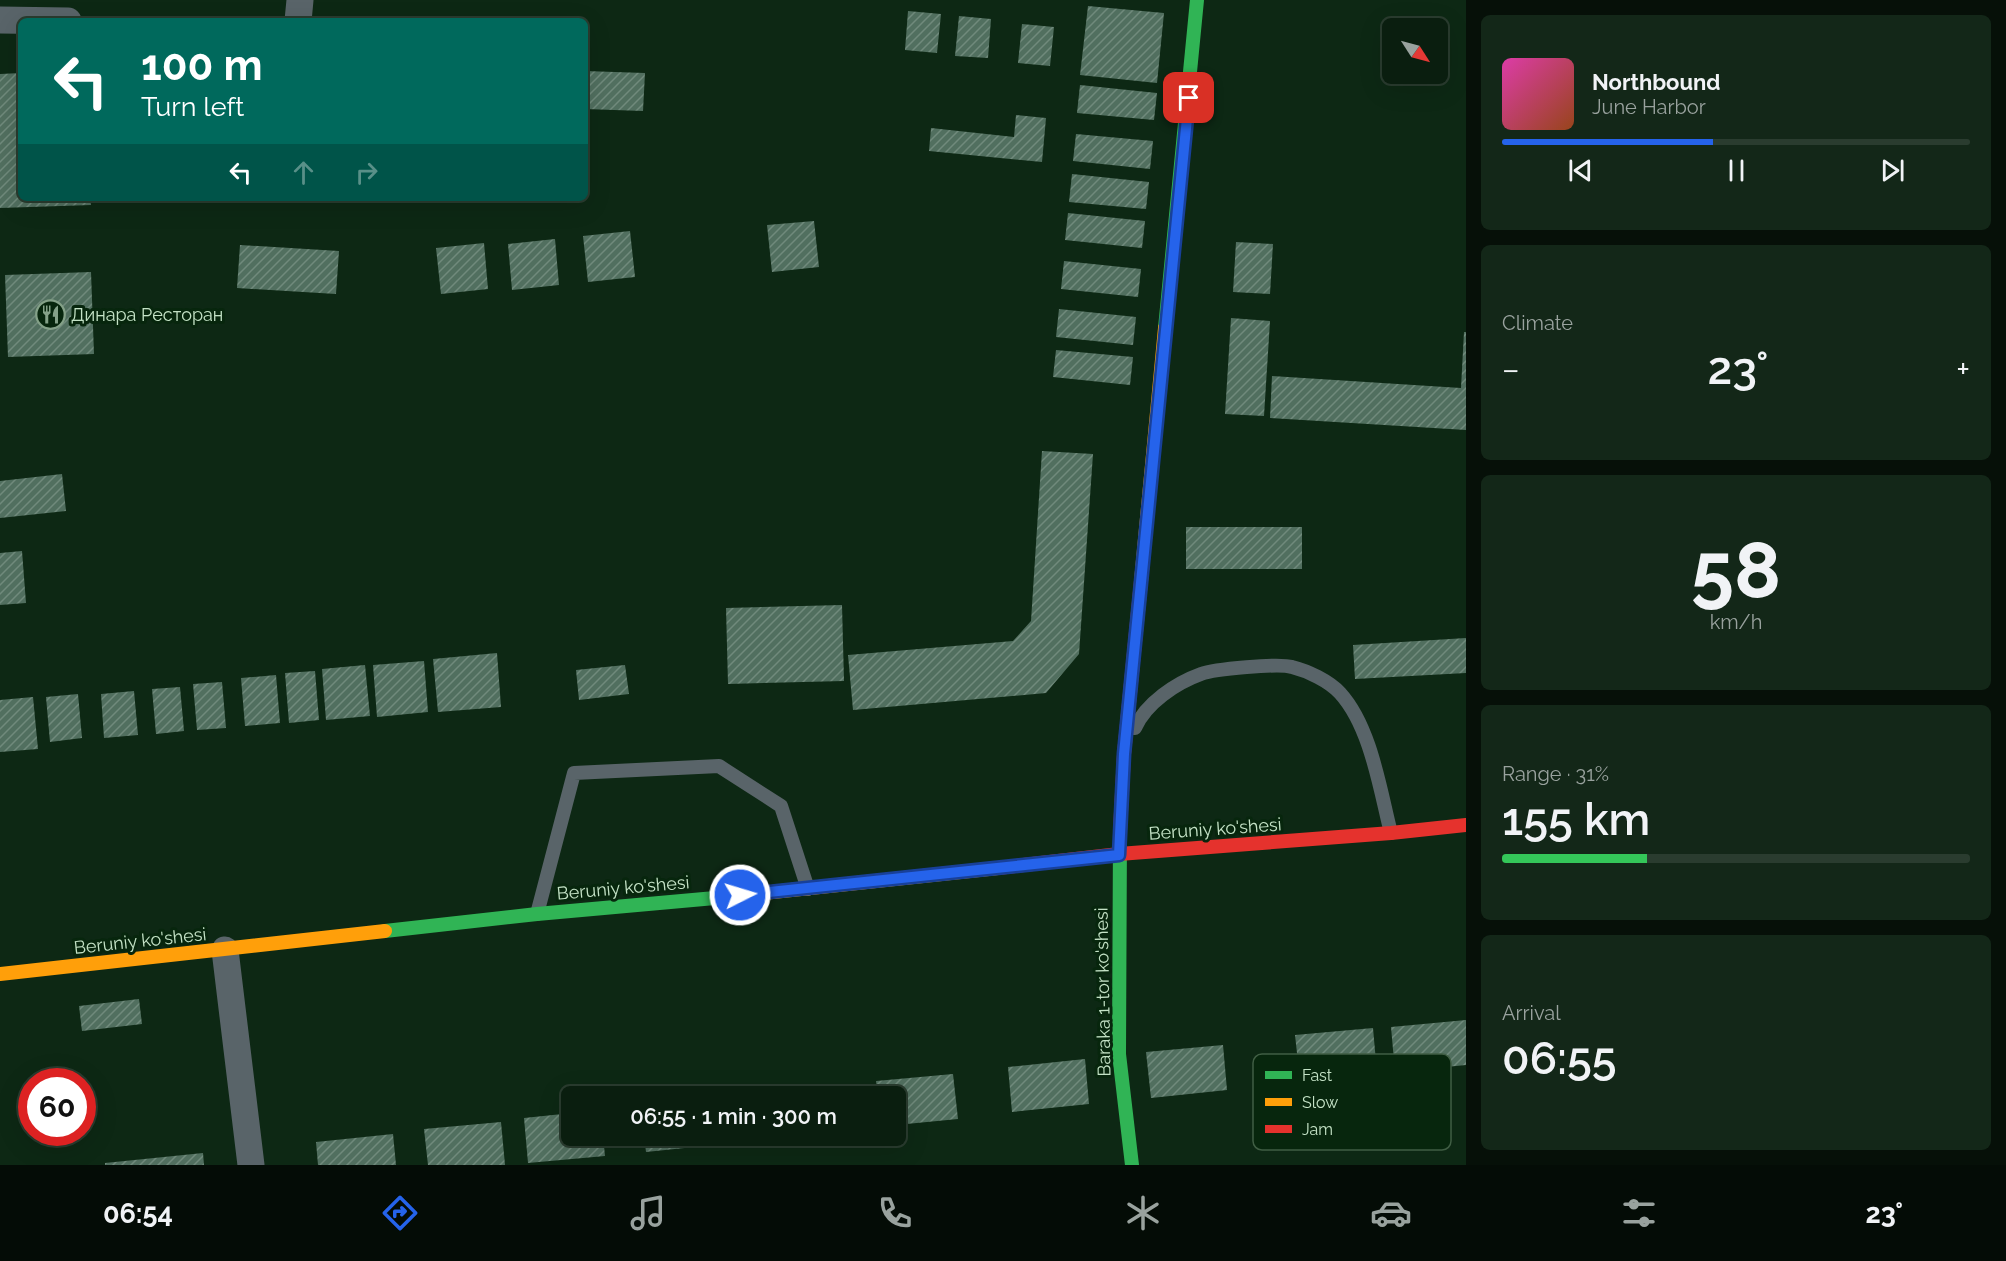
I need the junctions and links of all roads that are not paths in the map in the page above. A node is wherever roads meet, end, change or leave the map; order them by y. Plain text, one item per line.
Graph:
1 (300, 0) edge
2 (1197, 0) edge
3 (298, 18) edge
4 (0, 20) edge
5 (18, 20) edge
6 (1124, 754) junction
7 (1466, 825) edge
8 (1391, 833) junction
9 (1119, 855) junction
10 (808, 889) junction
11 (537, 914) junction
12 (225, 950) junction
13 (0, 974) edge
14 (251, 1165) edge
15 (1132, 1165) edge

1 - 3 street
2 - 6 main road, Baraka 1-tor ko'shesi
4 - 5 street
6 - 8 lane
6 - 9 main road, Baraka 1-tor ko'shesi
7 - 8 main road, Beruniy ko'shesi
8 - 9 main road, Beruniy ko'shesi
9 - 10 main road, Beruniy ko'shesi
9 - 15 main road, Baraka 1-tor ko'shesi
10 - 11 main road, Beruniy ko'shesi
10 - 11 lane
11 - 12 main road, Beruniy ko'shesi
12 - 13 main road, Beruniy ko'shesi
12 - 14 street

